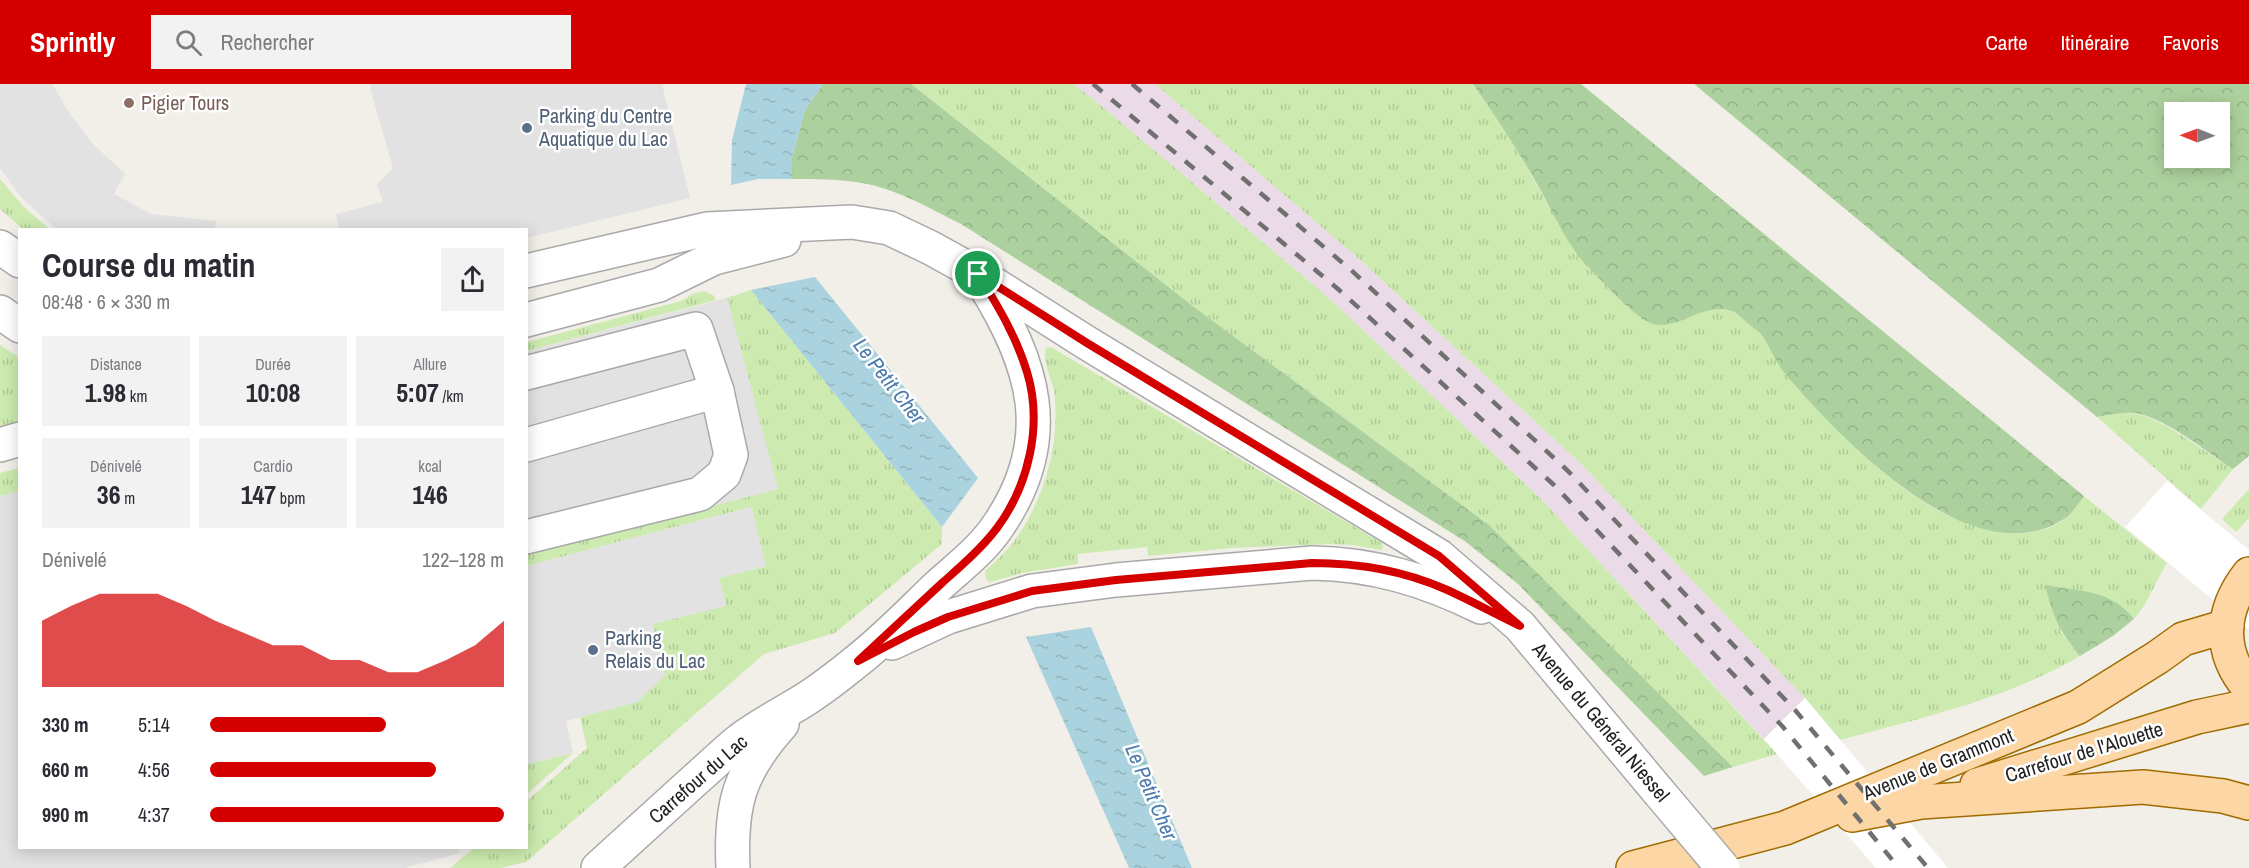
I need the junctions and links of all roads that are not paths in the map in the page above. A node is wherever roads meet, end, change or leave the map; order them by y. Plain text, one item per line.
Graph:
1 (852, 222) junction
2 (0, 247) edge
3 (18, 260) edge
4 (528, 271) edge
5 (978, 274) junction
6 (0, 312) edge
7 (528, 319) edge
8 (18, 325) edge
9 (528, 372) edge
10 (717, 392) junction
11 (18, 440) edge
12 (528, 444) edge
13 (0, 445) edge
14 (528, 537) edge
15 (2249, 574) edge
16 (1520, 626) junction
17 (2227, 626) junction
18 (858, 661) junction
19 (2249, 688) edge
20 (806, 699) junction
21 (2249, 706) edge
22 (1921, 802) junction
23 (2249, 803) edge
24 (1785, 828) junction
25 (598, 868) edge
26 (733, 868) edge
27 (1633, 868) edge
28 (1723, 868) edge

1 - 4 street, Avenue du Général Niessel
1 - 5 street, Avenue du Général Niessel
1 - 7 street, Avenue du Général Niessel
2 - 3 street
5 - 16 street, Avenue du Général Niessel
5 - 18 street, Carrefour du Lac
6 - 8 street
9 - 10 street
10 - 12 street
10 - 14 street
11 - 13 street
15 - 17 main road
16 - 18 street, Carrefour du Lac
16 - 28 street, Avenue du Général Niessel, bridge
17 - 19 main road
17 - 24 main road, Avenue de Grammont
18 - 20 street, Carrefour du Lac
20 - 25 street, Carrefour du Lac
20 - 26 street, Carrefour du Lac
21 - 22 main road, Carrefour de l'Alouette
22 - 23 main road, Carrefour de l'Alouette
22 - 24 main road, Carrefour de l'Alouette
24 - 27 main road, Avenue de Grammont

